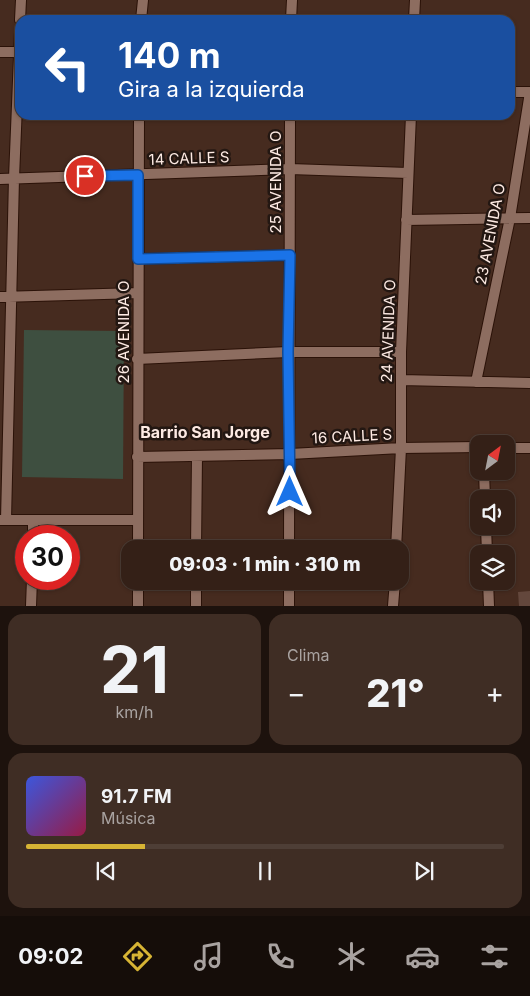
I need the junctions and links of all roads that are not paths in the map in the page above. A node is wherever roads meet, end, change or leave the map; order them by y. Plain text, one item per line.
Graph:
1 (21, 0) edge
2 (143, 0) edge
3 (292, 0) edge
4 (415, 0) edge
5 (20, 15) edge
6 (142, 15) edge
7 (291, 15) edge
8 (414, 15) edge
9 (0, 52) edge
10 (15, 52) edge
11 (515, 92) edge
12 (530, 92) edge
13 (17, 120) edge
14 (139, 120) edge
15 (290, 120) edge
16 (410, 120) edge
17 (290, 169) junction
18 (408, 173) junction
19 (138, 175) junction
20 (14, 178) junction
21 (0, 179) edge
22 (510, 218) junction
23 (530, 218) edge
24 (406, 220) junction
25 (290, 255) junction
26 (138, 259) junction
27 (138, 293) junction
28 (12, 296) junction
29 (0, 297) edge
30 (288, 352) junction
31 (401, 352) junction
32 (137, 359) junction
33 (401, 380) junction
34 (476, 382) junction
35 (530, 383) edge
36 (4, 421) edge
37 (470, 447) edge
38 (401, 448) junction
39 (515, 448) edge
40 (530, 448) edge
41 (290, 454) junction
42 (197, 456) junction
43 (137, 457) junction
44 (3, 520) edge
45 (33, 520) junction
46 (138, 520) junction
47 (33, 525) edge
48 (138, 540) edge
49 (196, 540) edge
50 (289, 540) edge
51 (396, 540) edge
52 (32, 590) edge
53 (138, 590) edge
54 (196, 590) edge
55 (289, 590) edge
56 (395, 590) edge
57 (488, 590) edge
58 (32, 606) edge
59 (138, 606) edge
60 (196, 606) edge
61 (289, 606) edge
62 (394, 606) edge
63 (489, 606) edge

1 - 5 street
2 - 6 street
3 - 7 street
4 - 8 street
9 - 10 street
11 - 12 street
12 - 22 street, 23 AVENIDA O
13 - 20 street
14 - 19 street, 26 AVENIDA O
15 - 17 street, 25 AVENIDA O
16 - 18 street, 24 AVENIDA O
17 - 18 street, 14 CALLE S
17 - 19 street, 14 CALLE S
17 - 25 street, 25 AVENIDA O
18 - 24 street, 24 AVENIDA O
19 - 20 street, 14 CALLE S
19 - 26 street, 26 AVENIDA O
20 - 21 street, 14 CALLE S
20 - 28 street
22 - 23 street
22 - 24 street
22 - 34 street, 23 AVENIDA O
24 - 31 street, 24 AVENIDA O
25 - 26 street
25 - 30 street, 25 AVENIDA O
26 - 27 street, 26 AVENIDA O
27 - 28 street
27 - 32 street, 26 AVENIDA O
28 - 29 street
28 - 36 street
30 - 31 street
30 - 32 street
30 - 41 street, 25 AVENIDA O
31 - 33 street, 24 AVENIDA O
32 - 43 street, 26 AVENIDA O
33 - 34 street
33 - 38 street, 24 AVENIDA O
34 - 35 street
36 - 44 street
37 - 38 street, 16 CALLE S
38 - 41 street, 16 CALLE S
38 - 51 street, 24 AVENIDA O
39 - 40 street
41 - 42 street, 16 CALLE S
41 - 50 street, 25 AVENIDA O
42 - 43 street, 16 CALLE S
42 - 49 street
43 - 46 street, 26 AVENIDA O
44 - 45 street
45 - 46 street
45 - 47 street
46 - 48 street, 26 AVENIDA O
52 - 58 street
53 - 59 street
54 - 60 street
55 - 61 street
56 - 62 street
57 - 63 street

